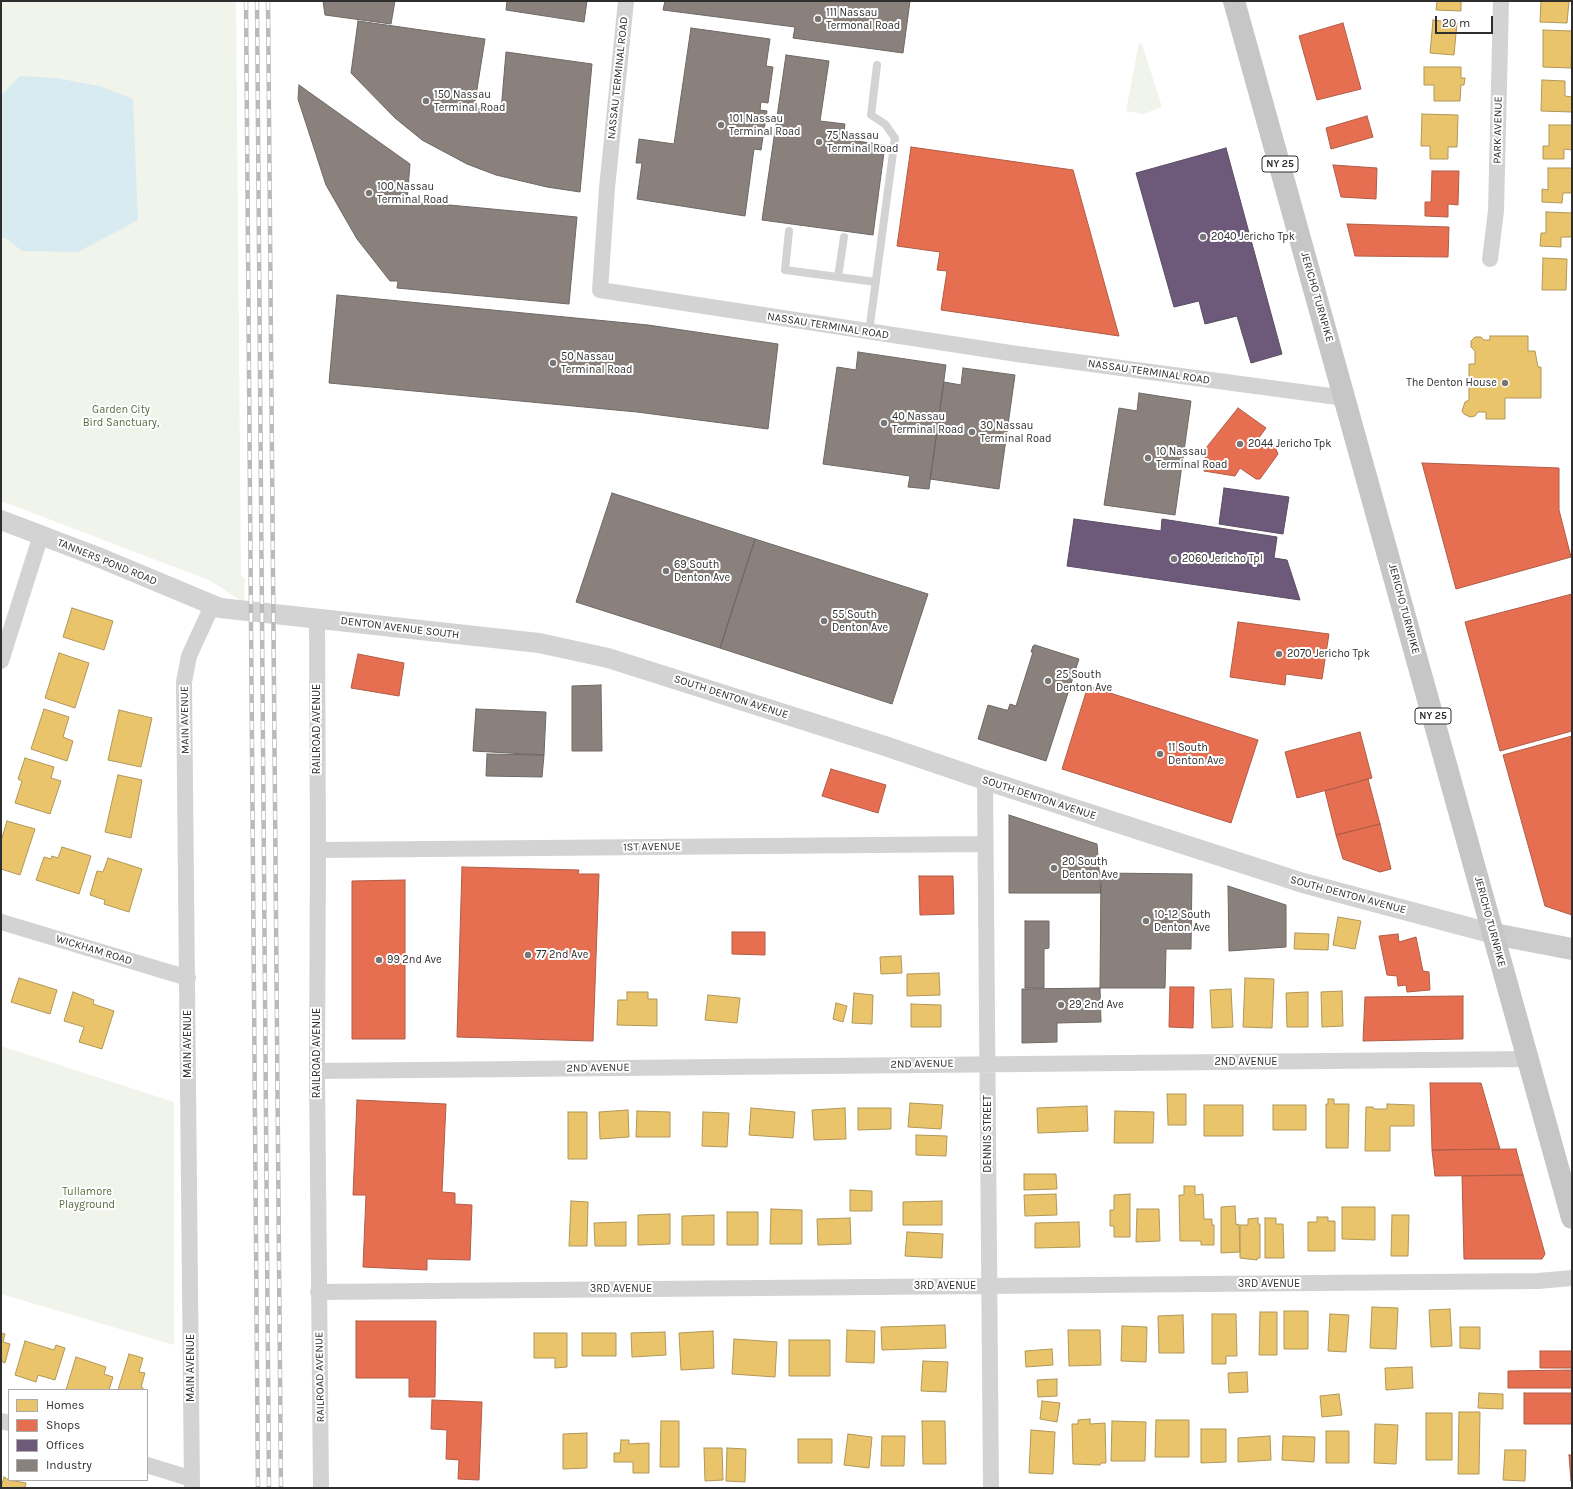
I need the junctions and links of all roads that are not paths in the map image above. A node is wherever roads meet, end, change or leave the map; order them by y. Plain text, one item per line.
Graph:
1 (626, 1) edge
2 (1234, 1) edge
3 (1501, 1) edge
4 (877, 65) dead end
5 (789, 231) dead end
6 (844, 237) dead end
7 (1490, 259) dead end
8 (838, 277) junction
9 (876, 282) junction
10 (869, 332) junction
11 (1345, 398) junction
12 (1, 520) edge
13 (41, 535) junction
14 (212, 606) junction
15 (317, 618) junction
16 (587, 653) joint
17 (1, 661) edge
18 (985, 780) junction
19 (985, 844) junction
20 (318, 850) junction
21 (1, 922) edge
22 (1494, 934) junction
23 (1572, 949) edge
24 (188, 978) junction
25 (1528, 1059) junction
26 (987, 1064) junction
27 (317, 1071) junction
28 (1572, 1218) edge
29 (1572, 1278) edge
30 (989, 1286) junction
31 (318, 1292) junction
32 (148, 1465) edge
33 (192, 1484) edge
34 (321, 1488) edge
35 (991, 1488) edge

1 - 10 street, NASSAU TERMINAL ROAD
2 - 11 main road, JERICHO TURNPIKE / NY 25
3 - 7 street, PARK AVENUE
4 - 9 lane
5 - 8 lane
6 - 8 lane
8 - 9 lane
9 - 10 lane
10 - 11 street, NASSAU TERMINAL ROAD
11 - 22 main road, JERICHO TURNPIKE / NY 25
12 - 13 street, TANNERS POND ROAD
13 - 14 street, TANNERS POND ROAD
13 - 17 street
14 - 15 street, DENTON AVENUE SOUTH
14 - 24 street, MAIN AVENUE
15 - 16 street, DENTON AVENUE SOUTH
15 - 20 street, RAILROAD AVENUE
16 - 18 street, SOUTH DENTON AVENUE
18 - 19 street, DENNIS STREET
18 - 22 street, SOUTH DENTON AVENUE
19 - 20 street, 1ST AVENUE
19 - 26 street, DENNIS STREET
20 - 27 street, RAILROAD AVENUE
21 - 24 street, WICKHAM ROAD
22 - 23 main road
22 - 25 main road, JERICHO TURNPIKE / NY 25
24 - 33 street, MAIN AVENUE
25 - 26 street, 2ND AVENUE
25 - 28 main road, JERICHO TURNPIKE / NY 25
26 - 27 street, 2ND AVENUE
26 - 30 street, DENNIS STREET
27 - 31 street, RAILROAD AVENUE
29 - 30 street, 3RD AVENUE
30 - 31 street, 3RD AVENUE
30 - 35 street, DENNIS STREET
31 - 34 street, RAILROAD AVENUE
32 - 33 street

